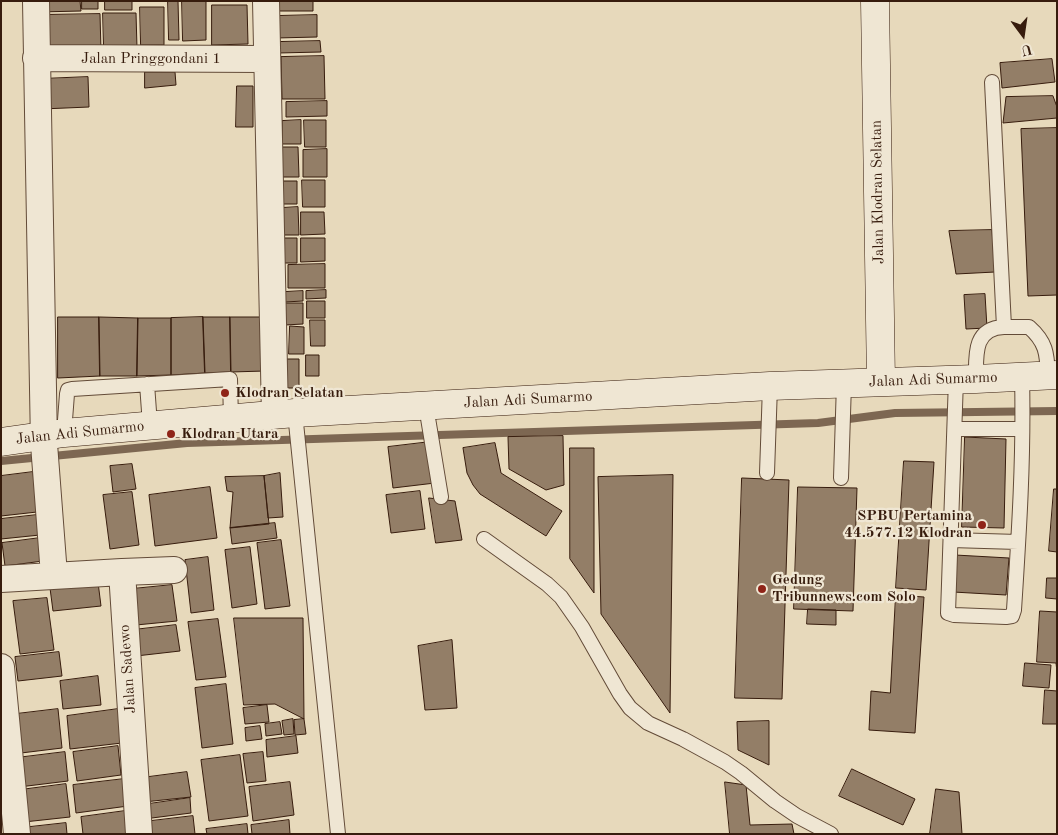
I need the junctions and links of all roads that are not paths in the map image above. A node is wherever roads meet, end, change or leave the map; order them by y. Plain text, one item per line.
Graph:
1 (36, 1) edge
2 (266, 1) edge
3 (876, 1) edge
4 (36, 58) junction
5 (266, 59) junction
6 (992, 82) dead end
7 (1004, 327) junction
8 (1042, 376) edge
9 (881, 382) junction
10 (844, 383) junction
11 (147, 384) junction
12 (770, 386) junction
13 (959, 402) junction
14 (231, 419) junction
15 (1022, 419) junction
16 (289, 420) junction
17 (429, 423) junction
18 (150, 425) junction
19 (1, 442) edge
20 (49, 447) junction
21 (767, 473) dead end
22 (841, 478) dead end
23 (441, 497) dead end
24 (484, 539) dead end
25 (951, 540) junction
26 (1018, 542) junction
27 (174, 570) dead end
28 (122, 572) junction
29 (54, 575) junction
30 (1, 579) edge
31 (1, 667) edge
32 (17, 834) edge
33 (139, 834) edge
34 (338, 834) edge
35 (831, 834) edge

1 - 4 street
2 - 5 street
3 - 9 main road, Jalan Klodran Selatan
4 - 5 street, Jalan Pringgondani 1
4 - 20 street
5 - 16 street
6 - 7 lane
7 - 8 lane
7 - 13 lane
8 - 13 main road, Jalan Adi Sumarmo
8 - 15 lane
9 - 10 main road, Jalan Adi Sumarmo
9 - 13 main road, Jalan Adi Sumarmo
10 - 12 main road, Jalan Adi Sumarmo
10 - 22 lane
11 - 14 lane
11 - 18 lane
11 - 20 lane
12 - 17 main road, Jalan Adi Sumarmo
12 - 21 lane
13 - 15 lane
13 - 25 lane
14 - 16 main road, Jalan Adi Sumarmo
14 - 18 main road, Jalan Adi Sumarmo
15 - 26 lane
16 - 17 main road, Jalan Adi Sumarmo
16 - 34 lane
17 - 23 lane
18 - 20 main road, Jalan Adi Sumarmo
19 - 20 main road, Jalan Adi Sumarmo
20 - 29 street
24 - 35 lane
25 - 26 lane
25 - 26 lane
27 - 28 street
28 - 29 street
28 - 33 street, Jalan Sadewo
29 - 30 street
31 - 32 street

